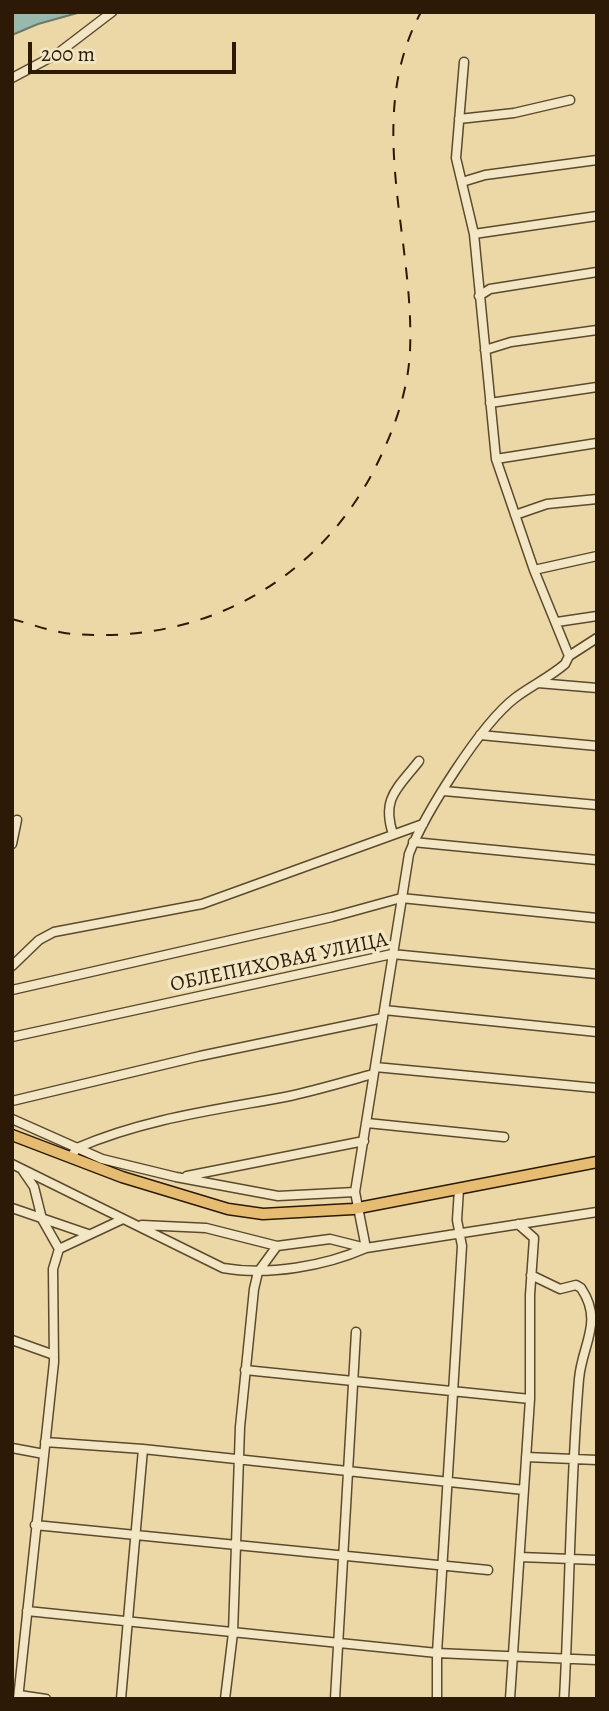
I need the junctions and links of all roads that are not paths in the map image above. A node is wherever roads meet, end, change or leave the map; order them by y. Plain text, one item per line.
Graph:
1 (113, 12) edge
2 (464, 62) dead end
3 (12, 78) edge
4 (570, 100) dead end
5 (459, 118) junction
6 (597, 160) edge
7 (462, 183) junction
8 (597, 216) edge
9 (474, 234) junction
10 (597, 272) edge
11 (479, 296) junction
12 (597, 330) edge
13 (485, 349) junction
14 (597, 387) edge
15 (490, 403) junction
16 (597, 443) edge
17 (496, 459) junction
18 (597, 499) edge
19 (516, 515) junction
20 (597, 556) edge
21 (534, 570) junction
22 (597, 616) edge
23 (557, 622) junction
24 (597, 638) edge
25 (569, 656) junction
26 (538, 683) junction
27 (597, 688) edge
28 (480, 735) junction
29 (597, 746) edge
30 (419, 761) dead end
31 (444, 791) junction
32 (597, 804) edge
33 (17, 820) dead end
34 (423, 824) junction
35 (393, 834) junction
36 (414, 842) junction
37 (12, 844) edge
38 (597, 860) edge
39 (401, 898) junction
40 (597, 918) edge
41 (392, 954) junction
42 (12, 967) edge
43 (597, 974) edge
44 (12, 990) edge
45 (384, 1014) junction
46 (597, 1032) edge
47 (12, 1037) edge
48 (374, 1071) junction
49 (597, 1088) edge
50 (12, 1101) edge
51 (12, 1119) edge
52 (367, 1124) junction
53 (12, 1135) edge
54 (504, 1137) dead end
55 (364, 1141) junction
56 (77, 1148) junction
57 (71, 1157) junction
58 (597, 1163) edge
59 (15, 1165) edge
60 (184, 1177) junction
61 (459, 1189) junction
62 (355, 1192) junction
63 (12, 1208) edge
64 (358, 1208) junction
65 (597, 1212) edge
66 (42, 1219) junction
67 (122, 1219) junction
68 (518, 1224) junction
69 (139, 1225) junction
70 (88, 1234) junction
71 (460, 1236) junction
72 (277, 1245) junction
73 (366, 1248) junction
74 (60, 1249) junction
75 (258, 1272) junction
76 (531, 1275) junction
77 (356, 1332) dead end
78 (12, 1340) edge
79 (54, 1355) junction
80 (245, 1370) junction
81 (353, 1382) junction
82 (452, 1393) junction
83 (530, 1399) junction
84 (45, 1442) junction
85 (12, 1448) edge
86 (143, 1449) junction
87 (44, 1454) junction
88 (526, 1457) junction
89 (238, 1459) junction
90 (572, 1459) junction
91 (597, 1460) edge
92 (347, 1471) junction
93 (448, 1482) junction
94 (524, 1490) junction
95 (35, 1525) junction
96 (134, 1537) junction
97 (235, 1545) junction
98 (342, 1555) junction
99 (520, 1557) junction
100 (572, 1559) junction
101 (597, 1560) edge
102 (443, 1567) junction
103 (488, 1570) dead end
104 (27, 1611) junction
105 (127, 1622) junction
106 (233, 1633) junction
107 (338, 1644) junction
108 (12, 1650) edge
109 (23, 1651) junction
110 (437, 1653) junction
111 (512, 1655) junction
112 (566, 1659) junction
113 (597, 1660) edge
114 (18, 1697) edge
115 (46, 1699) edge
116 (121, 1699) edge
117 (225, 1699) edge
118 (335, 1699) edge
119 (437, 1699) edge
120 (510, 1699) edge
121 (564, 1699) edge

1 - 3 street
2 - 5 street
4 - 5 street
5 - 7 street
6 - 7 street
7 - 9 street
8 - 9 street
9 - 11 street
10 - 11 street
11 - 13 street
12 - 13 street
13 - 15 street
14 - 15 street
15 - 17 street
16 - 17 street
17 - 19 street
18 - 19 street
19 - 21 street
20 - 21 street
21 - 23 street
22 - 23 street
23 - 25 street
24 - 25 street
25 - 26 street
26 - 27 street
26 - 28 street
28 - 29 street
28 - 31 street
30 - 35 street
31 - 32 street
31 - 34 street
33 - 37 street
34 - 35 street
34 - 36 street
35 - 42 street
36 - 38 street
36 - 39 street
39 - 40 street
39 - 41 street
39 - 44 street
41 - 43 street, ОБЛЕПИХОВАЯ УЛИЦА
41 - 45 street
41 - 47 street, ОБЛЕПИХОВАЯ УЛИЦА
45 - 46 street
45 - 48 street
45 - 50 street
48 - 49 street
48 - 52 street
48 - 56 street
51 - 56 street
52 - 54 street
52 - 55 street
53 - 57 main road
55 - 60 street
55 - 62 street
56 - 57 street
56 - 60 street
57 - 64 main road
58 - 61 main road
59 - 66 street
59 - 67 street
60 - 62 street
61 - 64 main road
61 - 71 street
62 - 64 street
63 - 66 street
64 - 73 street
65 - 68 street
66 - 70 street
66 - 74 street
67 - 69 street
67 - 70 street
68 - 71 street
68 - 76 street
69 - 72 street
69 - 75 street
70 - 74 street
71 - 73 street
71 - 82 street
72 - 73 street
72 - 75 street
73 - 75 street
74 - 79 street
75 - 80 street
76 - 83 street
76 - 90 street
77 - 81 street
78 - 79 street
79 - 84 street
80 - 81 street
80 - 89 street
81 - 82 street
81 - 92 street
82 - 83 street
82 - 93 street
83 - 88 street
84 - 86 street
84 - 87 street
85 - 87 street
86 - 89 street
86 - 96 street
87 - 95 street
88 - 90 street
88 - 94 street
89 - 92 street
89 - 97 street
90 - 91 street
90 - 100 street
92 - 93 street
92 - 98 street
93 - 94 street
93 - 102 street
94 - 99 street
95 - 96 street
95 - 104 street
96 - 97 street
96 - 105 street
97 - 98 street
97 - 106 street
98 - 102 street
98 - 107 street
99 - 100 street
99 - 111 street
100 - 101 street
100 - 112 street
102 - 103 street
102 - 110 street
104 - 105 street
104 - 109 street
105 - 106 street
105 - 116 street
106 - 107 street
106 - 117 street
107 - 110 street
107 - 118 street
108 - 109 street
109 - 114 street
110 - 111 street
110 - 119 street
111 - 112 street
111 - 120 street
112 - 113 street
112 - 121 street
114 - 115 street

